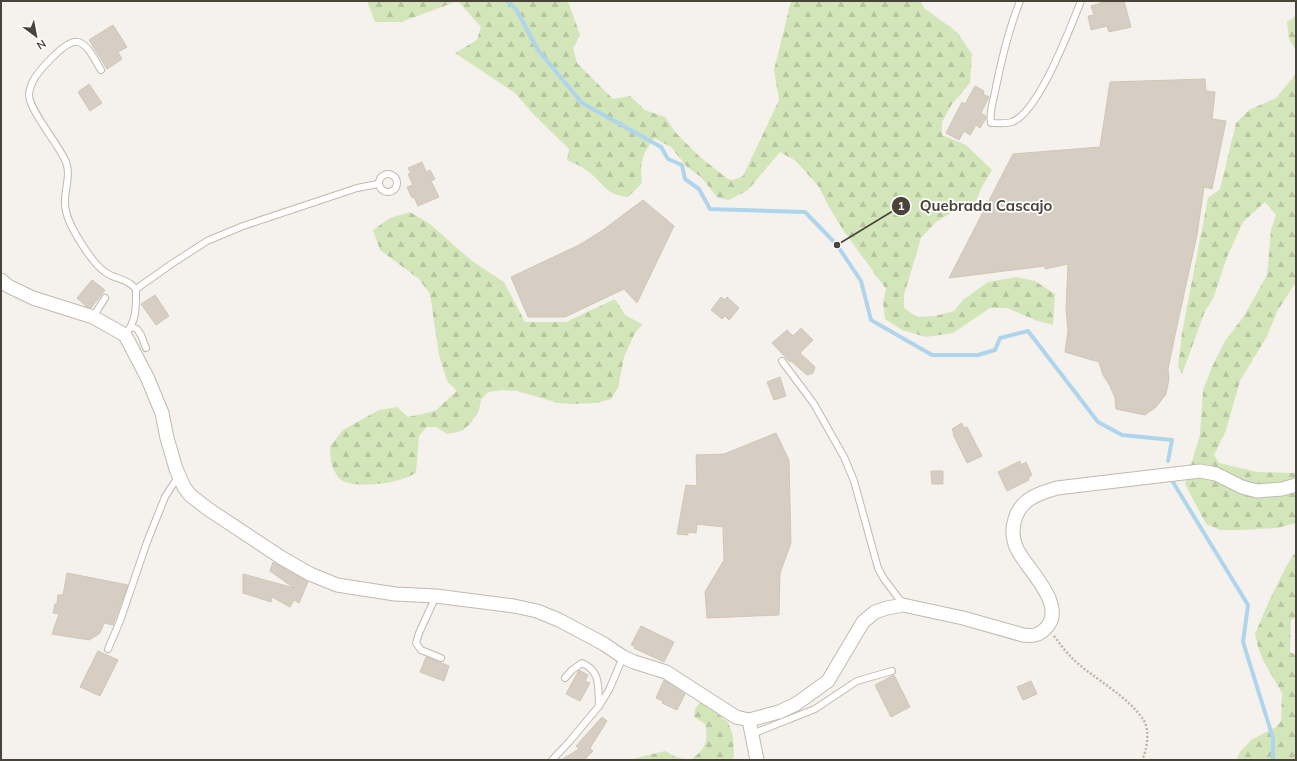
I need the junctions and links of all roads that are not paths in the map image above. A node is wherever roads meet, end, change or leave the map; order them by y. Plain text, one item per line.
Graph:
1 (1020, 1) edge
2 (1081, 1) edge
3 (101, 70) dead end
4 (378, 184) dead end
5 (1, 280) edge
6 (136, 289) junction
7 (105, 298) dead end
8 (93, 317) junction
9 (128, 331) junction
10 (146, 348) dead end
11 (782, 361) dead end
12 (179, 477) junction
13 (1296, 485) edge
14 (436, 596) junction
15 (903, 605) junction
16 (108, 650) dead end
17 (623, 657) junction
18 (441, 658) dead end
19 (892, 671) dead end
20 (565, 678) dead end
21 (599, 706) junction
22 (749, 720) junction
23 (752, 734) junction
24 (552, 760) edge
25 (757, 760) edge

1 - 2 lane
3 - 6 lane
4 - 6 lane
5 - 8 street
6 - 9 lane
7 - 8 lane
8 - 9 street
9 - 10 lane
9 - 12 street
11 - 15 lane
12 - 14 street
12 - 16 lane
13 - 15 street
14 - 17 street
14 - 18 lane
15 - 22 street
17 - 21 lane
17 - 22 street
19 - 23 lane
20 - 21 lane
21 - 24 lane
22 - 23 street
23 - 25 street

